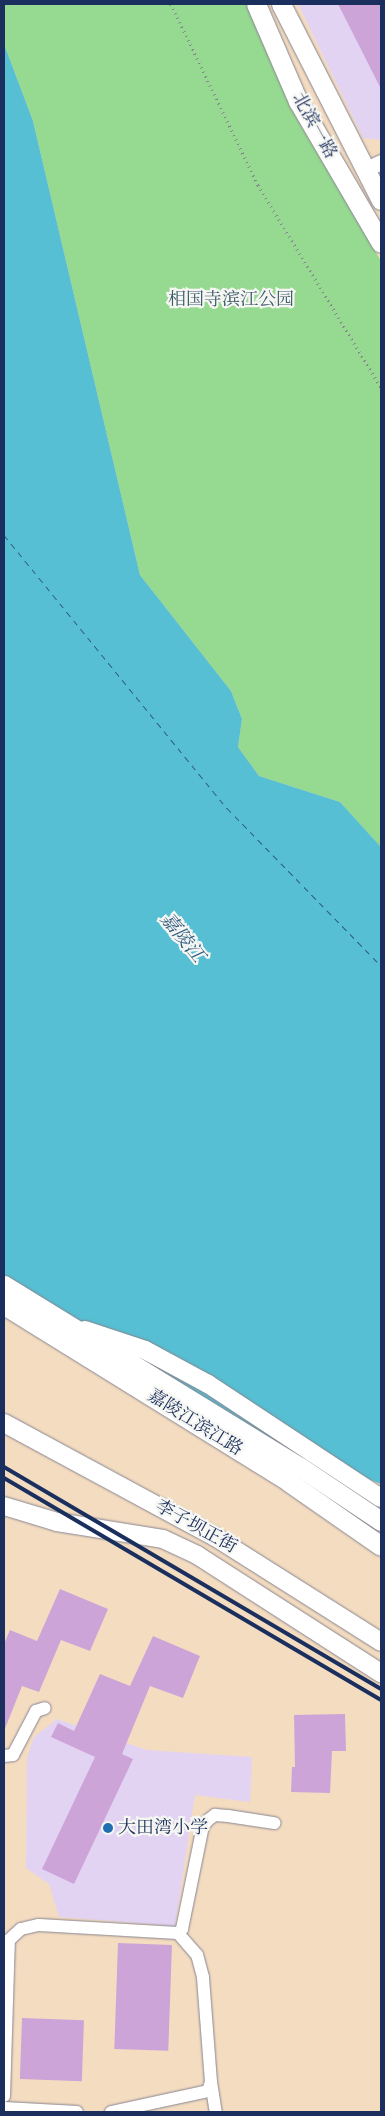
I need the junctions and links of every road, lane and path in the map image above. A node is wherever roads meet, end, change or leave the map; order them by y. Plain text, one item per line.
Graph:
1 (171, 4) edge
2 (256, 4) edge
3 (281, 4) edge
4 (381, 162) edge
5 (375, 185) edge
6 (381, 243) edge
7 (381, 387) edge
8 (4, 1286) edge
9 (4, 1305) edge
10 (69, 1325) junction
11 (4, 1423) edge
12 (381, 1498) edge
13 (4, 1499) edge
14 (10, 1509) edge
15 (381, 1521) edge
16 (381, 1546) edge
17 (381, 1642) edge
18 (381, 1673) edge
19 (45, 1708) dead end
20 (4, 1756) edge
21 (274, 1823) dead end
22 (178, 1933) junction
23 (211, 2082) junction
24 (4, 2096) edge
25 (4, 2108) edge
26 (77, 2112) edge
27 (111, 2112) edge
28 (216, 2112) edge

1 - 7 path
2 - 6 main road, 北滨一路
3 - 5 main road, 北滨一路
4 - 5 street
8 - 10 main road, 嘉陵江滨江路
9 - 16 main road, 嘉陵江滨江路
10 - 12 main road
10 - 15 main road, 嘉陵江滨江路
11 - 17 main road, 李子坝正街
13 - 14 main road
14 - 18 main road, 李子坝正街
19 - 20 street
21 - 22 street
22 - 23 street
22 - 24 street
23 - 27 street
23 - 28 street
25 - 26 street

